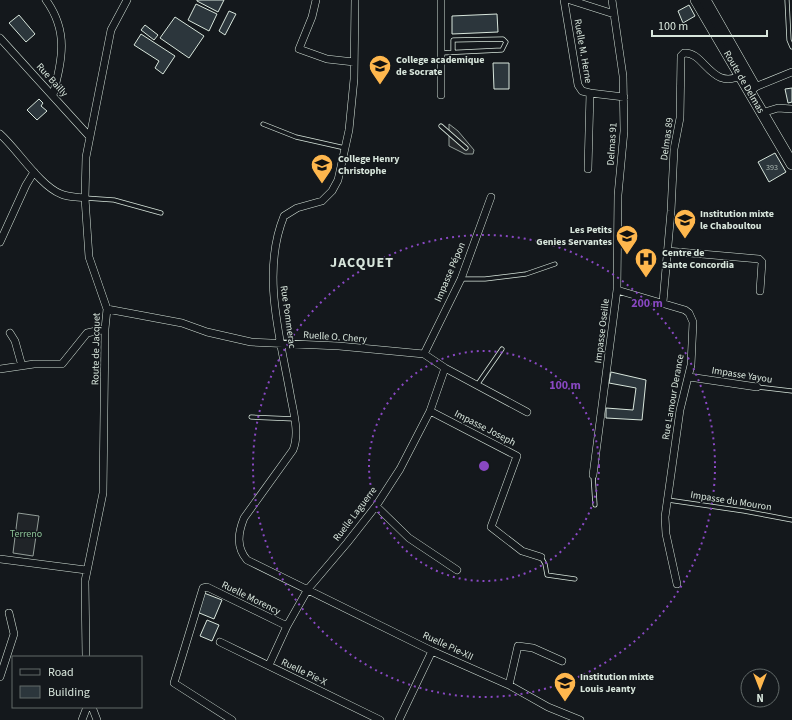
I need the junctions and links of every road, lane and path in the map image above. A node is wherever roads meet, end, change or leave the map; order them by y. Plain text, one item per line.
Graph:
1 (46, 0) edge
2 (127, 0) edge
3 (316, 0) edge
4 (355, 0) edge
5 (441, 0) edge
6 (564, 0) edge
7 (570, 0) edge
8 (612, 0) edge
9 (696, 0) edge
10 (705, 0) edge
11 (787, 0) edge
12 (614, 14) junction
13 (0, 38) edge
14 (792, 47) edge
15 (454, 52) junction
16 (441, 53) junction
17 (354, 62) junction
18 (792, 72) edge
19 (743, 74) junction
20 (755, 87) junction
21 (590, 93) junction
22 (441, 94) dead end
23 (53, 95) junction
24 (624, 97) junction
25 (792, 109) edge
26 (765, 111) junction
27 (263, 124) dead end
28 (441, 126) dead end
29 (0, 134) edge
30 (89, 136) junction
31 (345, 148) junction
32 (466, 148) dead end
33 (792, 151) edge
34 (792, 164) edge
35 (588, 169) dead end
36 (34, 172) junction
37 (491, 197) dead end
38 (85, 198) junction
39 (161, 213) dead end
40 (0, 242) edge
41 (667, 251) junction
42 (555, 264) dead end
43 (461, 279) junction
44 (617, 290) junction
45 (760, 291) dead end
46 (663, 302) junction
47 (107, 309) junction
48 (105, 329) junction
49 (10, 333) dead end
50 (282, 344) junction
51 (502, 349) dead end
52 (424, 354) junction
53 (22, 366) junction
54 (445, 368) junction
55 (0, 369) edge
56 (689, 377) junction
57 (477, 385) junction
58 (757, 387) joint
59 (792, 391) edge
60 (430, 411) junction
61 (527, 412) dead end
62 (251, 417) dead end
63 (295, 419) junction
64 (592, 475) joint
65 (667, 500) junction
66 (595, 505) dead end
67 (376, 506) junction
68 (792, 520) edge
69 (541, 557) joint
70 (0, 559) edge
71 (86, 570) junction
72 (456, 570) dead end
73 (575, 579) dead end
74 (677, 584) dead end
75 (308, 589) junction
76 (10, 614) dead end
77 (287, 626) junction
78 (220, 642) dead end
79 (432, 651) junction
80 (86, 656) edge
81 (562, 661) dead end
82 (269, 665) junction
83 (0, 677) edge
84 (509, 685) junction
85 (87, 708) edge
86 (92, 708) edge
87 (82, 720) edge
88 (97, 720) edge
89 (232, 720) edge
90 (380, 720) edge
91 (399, 720) edge
92 (580, 720) edge

1 - 23 street
2 - 30 street, Route de Jacquet
3 - 17 street
4 - 17 street, Rue Pommerac
5 - 16 street
6 - 21 street, Ruelle M. Herne
7 - 12 street
8 - 12 street, Delmas 91
9 - 19 main road, Route de Delmas
10 - 19 main road, Route de Delmas
11 - 14 lane
12 - 24 street, Delmas 91
13 - 23 street, Rue Bailly
15 - 15 lane
15 - 16 lane
16 - 22 street
17 - 31 street, Rue Pommerac
18 - 20 street
19 - 20 main road, Route de Delmas
19 - 26 main road, Route de Delmas
19 - 41 street, Delmas 89
20 - 26 main road, Route de Delmas
21 - 24 street
21 - 35 street, Ruelle M. Herne
23 - 30 street, Rue Bailly
24 - 44 street, Delmas 91
25 - 26 street
26 - 33 main road, Route de Delmas
26 - 34 main road, Route de Delmas
27 - 31 lane
28 - 32 lane
29 - 36 street
30 - 38 street, Route de Jacquet
31 - 50 street, Rue Pommerac
36 - 38 street
36 - 40 street
37 - 43 street, Impasse Pépon
38 - 39 lane
38 - 47 street, Route de Jacquet
41 - 45 street
41 - 46 street, Delmas 89
42 - 43 lane
43 - 52 street, Impasse Pépon
44 - 46 street, Rue Lamour Derance
44 - 64 street, Impasse Oseille
46 - 56 street, Rue Lamour Derance
47 - 48 street, Route de Jacquet
47 - 50 street, Ruelle O. Chery
48 - 53 street
48 - 71 street, Route de Jacquet
49 - 53 street
50 - 52 street, Ruelle O. Chery
50 - 63 street, Rue Pommerac
51 - 57 lane
52 - 54 street, Ruelle O. Chery
53 - 55 street
54 - 57 street, Ruelle O. Chery
54 - 60 street, Ruelle Laguerre
56 - 58 street, Impasse Yayou
56 - 65 street, Rue Lamour Derance
57 - 61 street, Ruelle O. Chery
58 - 59 lane, Impasse Yayou
60 - 67 street, Ruelle Laguerre
60 - 69 street, Impasse Joseph
62 - 63 lane
63 - 75 street, Rue Pommerac
64 - 66 lane
65 - 68 lane, Impasse du Mouron
65 - 74 street, Rue Lamour Derance
67 - 72 street
67 - 75 street, Ruelle Laguerre
69 - 73 lane, Impasse Joseph
70 - 71 street
71 - 80 street, Route de Jacquet
75 - 77 street, Ruelle Laguerre
75 - 79 street, Ruelle Pie-XII
76 - 83 street
77 - 82 street, Ruelle Laguerre
77 - 89 street, Ruelle Morency
78 - 82 street, Ruelle Pie-X
79 - 84 street, Ruelle Pie-XII
79 - 91 street
81 - 84 street
82 - 90 street, Ruelle Pie-X
84 - 92 street, Ruelle Pie-XII
85 - 87 street
86 - 88 street

